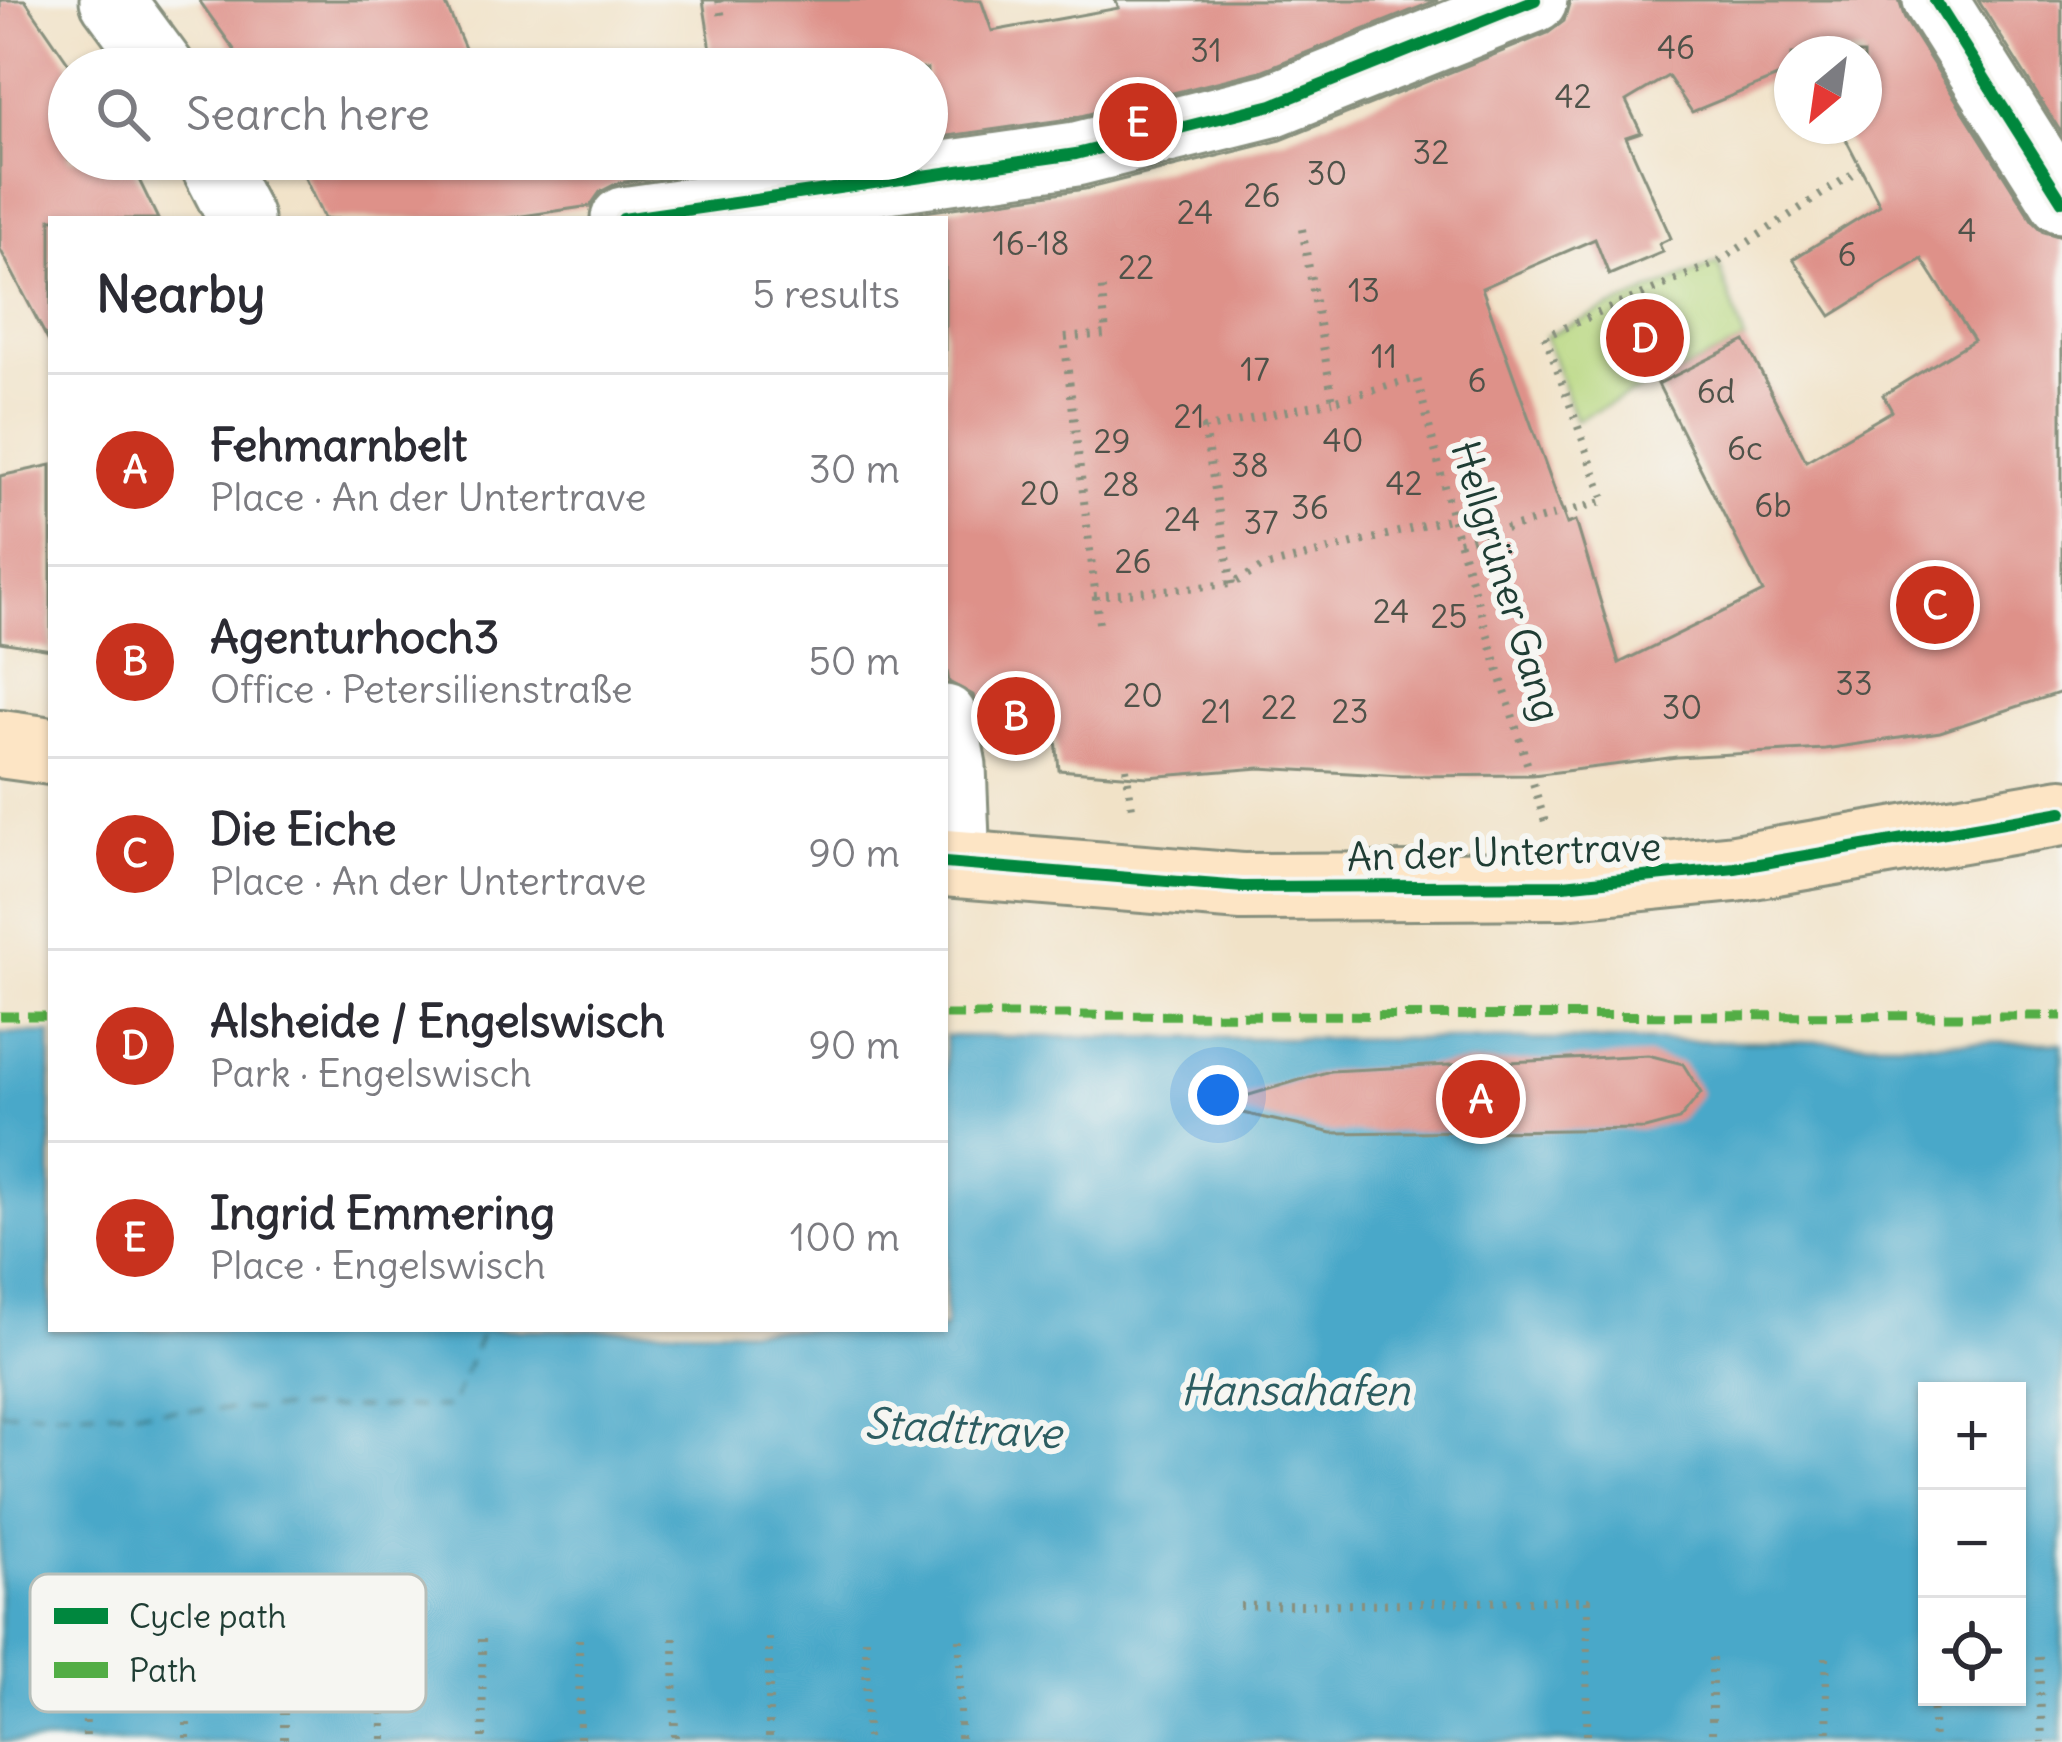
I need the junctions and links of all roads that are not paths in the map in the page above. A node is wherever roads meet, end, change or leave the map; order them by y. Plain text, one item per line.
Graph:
1 (112, 0) edge
2 (1534, 0) edge
3 (1935, 0) edge
4 (147, 48) edge
5 (221, 180) edge
6 (2062, 201) edge
7 (852, 204) edge
8 (239, 216) edge
9 (669, 216) edge
10 (948, 733) edge
11 (0, 744) edge
12 (48, 751) edge
13 (2062, 812) edge
14 (952, 864) edge

1 - 4 street
2 - 7 street
3 - 6 street
5 - 8 street
7 - 9 street
10 - 14 street
11 - 12 main road
13 - 14 main road, An der Untertrave

